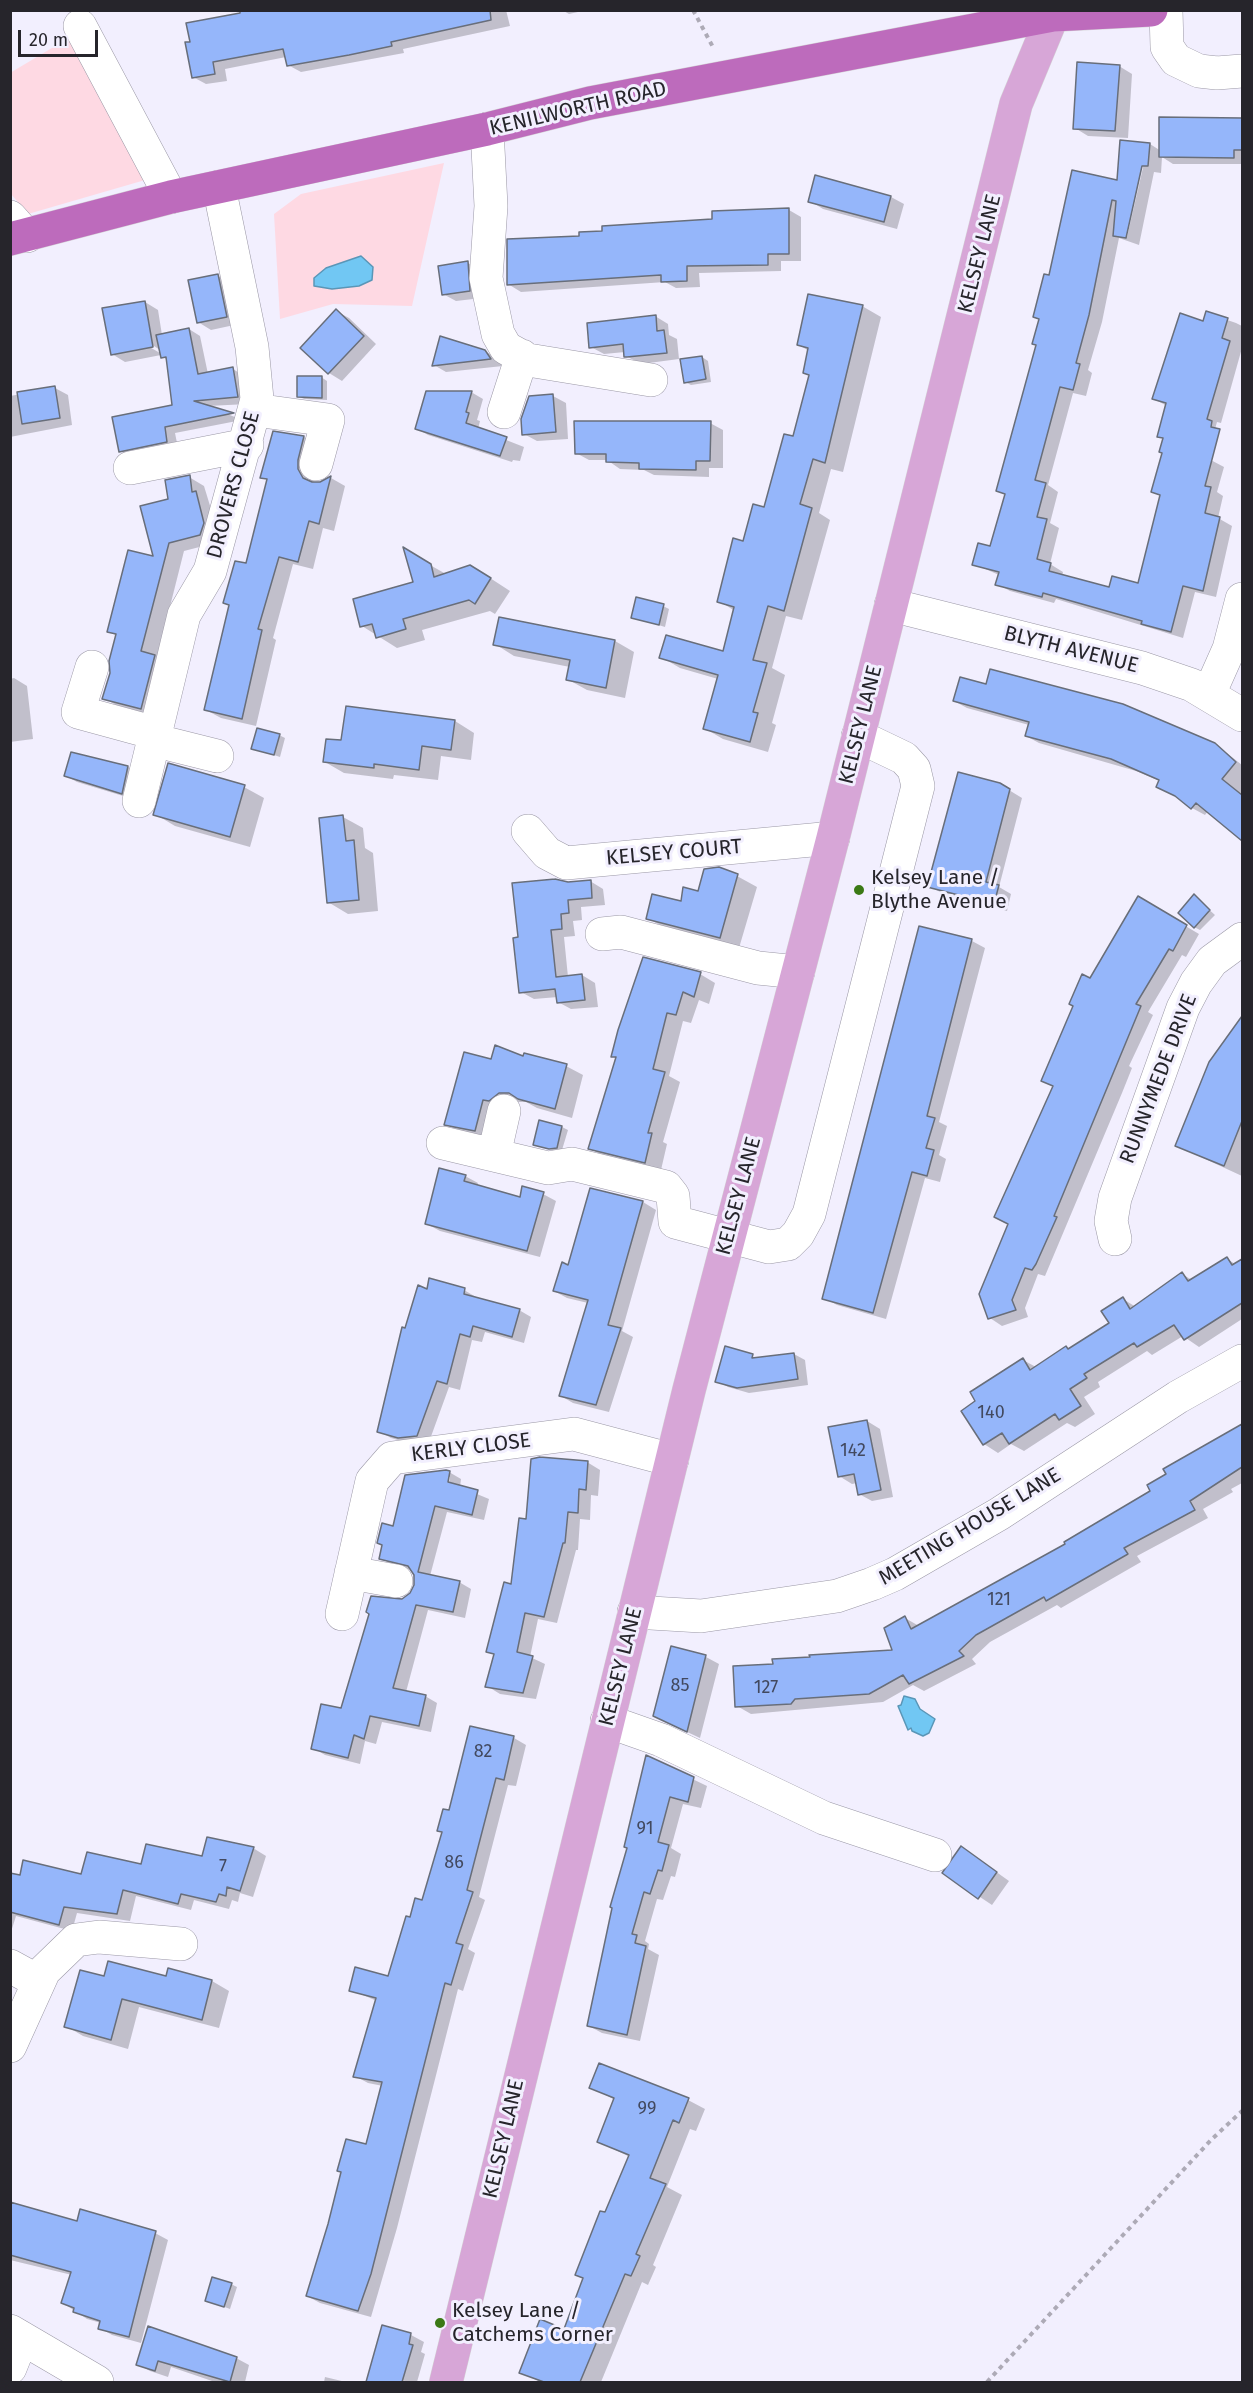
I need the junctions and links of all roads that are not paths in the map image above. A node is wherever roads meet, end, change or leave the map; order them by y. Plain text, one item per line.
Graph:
1 (1151, 10) edge
2 (1166, 10) edge
3 (1054, 13) edge
4 (80, 26) dead end
5 (1242, 71) edge
6 (487, 129) junction
7 (219, 187) junction
8 (171, 198) junction
9 (16, 231) edge
10 (522, 356) junction
11 (651, 380) dead end
12 (255, 410) junction
13 (504, 412) dead end
14 (247, 445) junction
15 (316, 464) dead end
16 (130, 468) dead end
17 (1242, 599) edge
18 (891, 605) junction
19 (92, 667) dead end
20 (1209, 694) junction
21 (1242, 715) edge
22 (858, 736) junction
23 (154, 737) junction
24 (217, 756) dead end
25 (139, 801) dead end
26 (528, 831) dead end
27 (833, 838) junction
28 (602, 934) dead end
29 (1242, 939) edge
30 (798, 972) junction
31 (504, 1111) dead end
32 (443, 1143) dead end
33 (494, 1155) junction
34 (728, 1235) junction
35 (1115, 1239) dead end
36 (1242, 1361) edge
37 (672, 1460) junction
38 (351, 1573) junction
39 (396, 1581) dead end
40 (634, 1612) junction
41 (342, 1614) dead end
42 (608, 1721) junction
43 (935, 1855) dead end
44 (181, 1944) dead end
45 (10, 1966) edge
46 (39, 1982) junction
47 (10, 2046) edge
48 (16, 2334) edge
49 (10, 2368) edge
50 (97, 2382) edge
51 (446, 2382) edge

1 - 3 highway, KENILWORTH ROAD
2 - 5 street
3 - 6 highway, KENILWORTH ROAD
3 - 18 main road, KELSEY LANE
4 - 8 street
6 - 7 highway, KENILWORTH ROAD
6 - 10 street
7 - 8 highway, KENILWORTH ROAD
7 - 12 street, DROVERS CLOSE
8 - 9 highway, KENILWORTH ROAD
10 - 11 street
10 - 13 street
12 - 14 street, DROVERS CLOSE
12 - 15 street
14 - 16 street
14 - 23 street, DROVERS CLOSE
17 - 20 street
18 - 20 street, BLYTH AVENUE
18 - 22 main road, KELSEY LANE
19 - 23 street
20 - 21 street, BLYTH AVENUE
22 - 27 main road, KELSEY LANE
22 - 34 street
23 - 24 street
23 - 25 street, DROVERS CLOSE
26 - 27 street, KELSEY COURT
27 - 30 main road, KELSEY LANE
28 - 30 street
29 - 35 street, RUNNYMEDE DRIVE
30 - 34 main road, KELSEY LANE
31 - 33 street
32 - 33 street
33 - 34 street
34 - 37 main road, KELSEY LANE
36 - 40 street, MEETING HOUSE LANE
37 - 38 street, KERLY CLOSE
37 - 40 main road, KELSEY LANE
38 - 39 street
38 - 41 street, KERLY CLOSE
40 - 42 main road, KELSEY LANE
42 - 43 street
42 - 51 main road, KELSEY LANE
44 - 46 street
45 - 46 street
46 - 47 street
48 - 49 street
48 - 50 street

